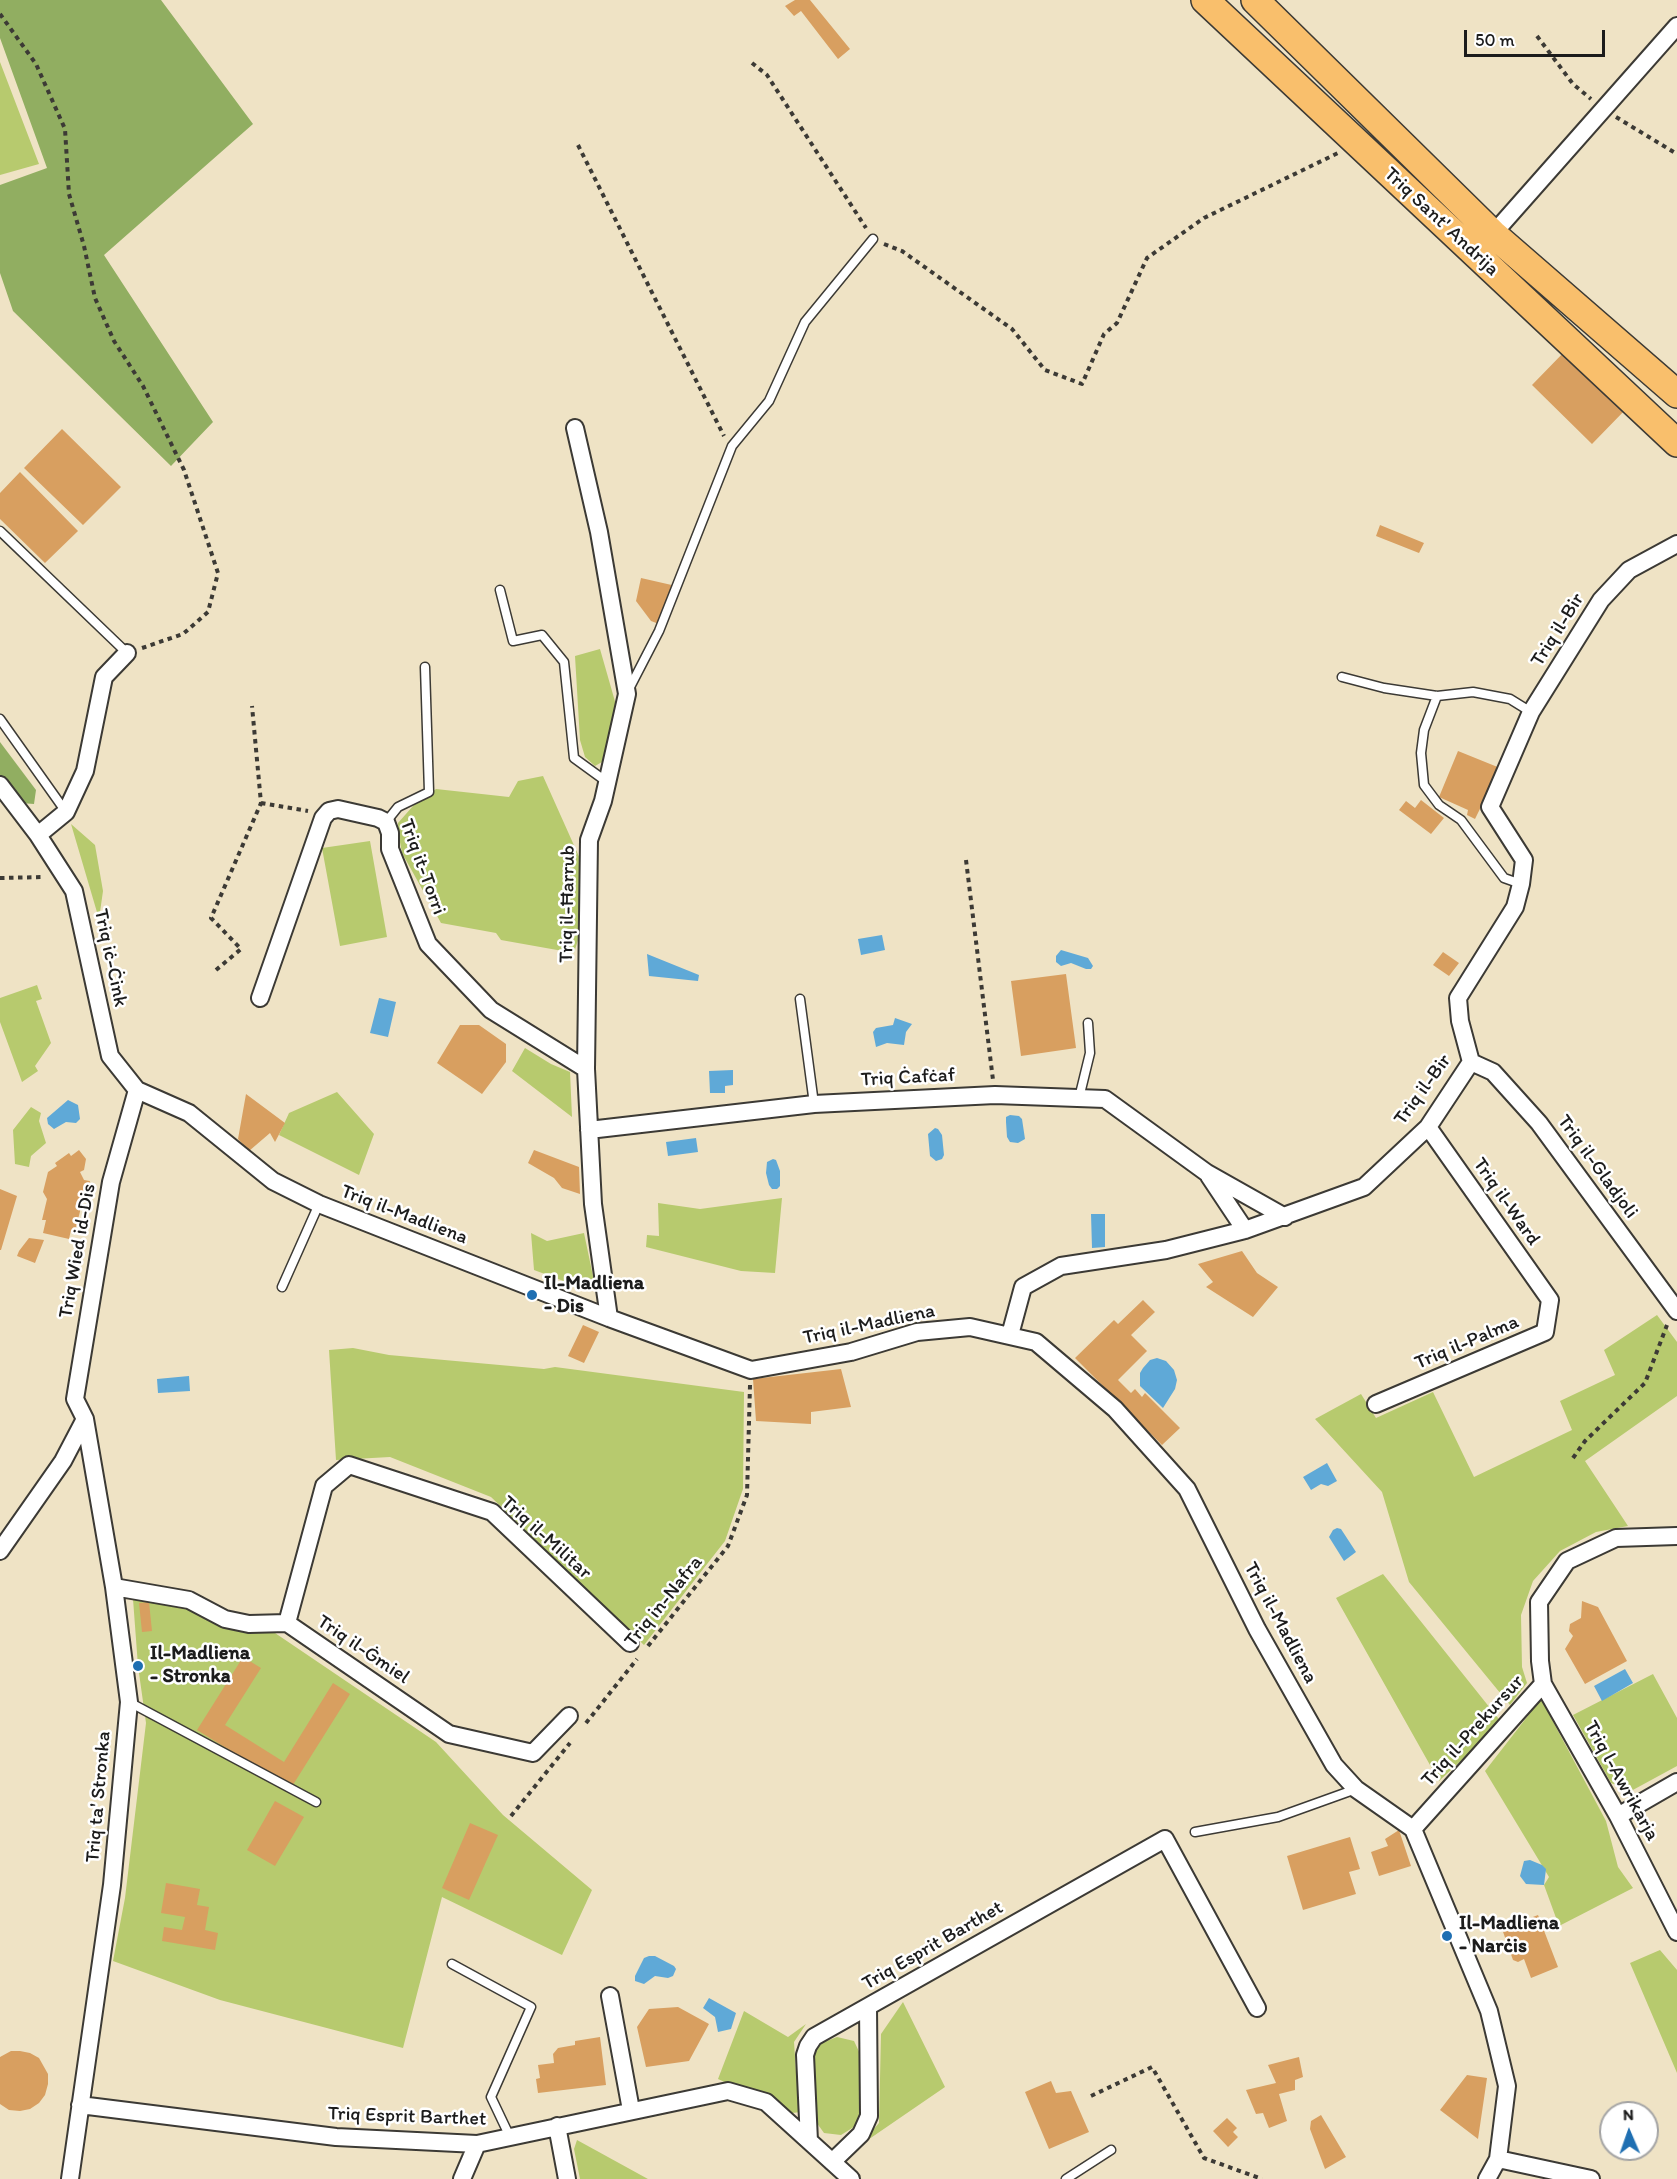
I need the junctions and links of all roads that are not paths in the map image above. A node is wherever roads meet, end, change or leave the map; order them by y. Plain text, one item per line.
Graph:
1 (1205, 0) edge
2 (1255, 0) edge
3 (1677, 26) edge
4 (1493, 234) junction
5 (873, 239) road end
6 (1677, 394) edge
7 (575, 428) dead end
8 (1677, 443) edge
9 (0, 531) edge
10 (1677, 544) edge
11 (500, 590) dead end
12 (127, 653) joint
13 (425, 667) dead end
14 (1342, 677) dead end
15 (627, 694) junction
16 (1437, 696) junction
17 (1531, 712) junction
18 (0, 719) edge
19 (607, 782) junction
20 (0, 785) edge
21 (66, 812) junction
22 (386, 822) junction
23 (38, 835) junction
24 (1521, 884) junction
25 (260, 998) dead end
26 (800, 999) dead end
27 (1088, 1023) dead end
28 (1471, 1062) junction
29 (586, 1069) junction
30 (137, 1090) junction
31 (1079, 1098) junction
32 (814, 1104) junction
33 (1428, 1127) junction
34 (589, 1130) junction
35 (1207, 1173) junction
36 (319, 1204) junction
37 (1285, 1217) junction
38 (1245, 1230) junction
39 (282, 1287) dead end
40 (1550, 1300) joint
41 (1676, 1309) edge
42 (609, 1318) junction
43 (1010, 1335) junction
44 (1376, 1404) dead end
45 (85, 1419) junction
46 (1677, 1536) edge
47 (0, 1551) edge
48 (114, 1587) junction
49 (287, 1623) junction
50 (630, 1643) dead end
51 (1543, 1684) junction
52 (129, 1702) junction
53 (569, 1716) dead end
54 (1677, 1782) edge
55 (1356, 1789) junction
56 (316, 1802) dead end
57 (1618, 1816) junction
58 (1413, 1829) junction
59 (1195, 1832) dead end
60 (1677, 1932) edge
61 (452, 1964) dead end
62 (610, 1996) dead end
63 (868, 2007) junction
64 (1257, 2008) dead end
65 (80, 2105) junction
66 (631, 2110) junction
67 (557, 2126) junction
68 (510, 2138) junction
69 (808, 2142) junction
70 (477, 2144) junction
71 (1111, 2150) dead end
72 (1498, 2159) junction
73 (832, 2162) junction
74 (70, 2179) edge
75 (462, 2179) edge
76 (567, 2179) edge
77 (851, 2179) edge
78 (1066, 2179) edge
79 (1487, 2179) edge
80 (1591, 2179) edge

1 - 8 highway, Triq Sant' Andrija
2 - 4 highway, Triq Sant' Andrija
3 - 4 street
4 - 6 highway, Triq Sant' Andrija
5 - 15 lane
7 - 15 street, Triq il-Ħarrub
9 - 12 lane
10 - 17 street, Triq il-Bir
11 - 19 lane
12 - 21 street
13 - 22 lane
14 - 16 lane
15 - 19 street, Triq il-Ħarrub
16 - 17 lane
16 - 24 lane
17 - 24 street, Triq il-Bir
18 - 21 lane
19 - 29 street, Triq il-Ħarrub
20 - 23 street
21 - 23 street
22 - 25 street, Triq it-Torri
22 - 29 street, Triq it-Torri
23 - 30 street, Triq iċ-Ċink
24 - 28 street, Triq il-Bir
26 - 32 lane
27 - 31 lane
28 - 33 street, Triq il-Bir
28 - 41 street, Triq il-Gladjoli
29 - 34 street, Triq il-Ħarrub
30 - 36 street, Triq il-Madliena
30 - 45 street, Triq Wied id-Dis
31 - 32 street, Triq Ċafċaf
31 - 35 street, Triq Ċafċaf
32 - 34 street, Triq Ċafċaf
33 - 37 street, Triq il-Bir
33 - 40 street, Triq il-Ward
34 - 42 street, Triq il-Ħarrub
35 - 37 street, Triq Ċafċaf
35 - 38 street, Triq Ċafċaf
36 - 39 lane
36 - 42 street, Triq il-Madliena
37 - 38 street, Triq il-Bir
38 - 43 street, Triq il-Bir
40 - 44 street, Triq il-Palma
42 - 43 street, Triq il-Madliena
43 - 55 street, Triq il-Madliena
45 - 47 street
45 - 48 street, Triq ta' Stronka
46 - 51 street, Triq il-Prekursur
48 - 49 street, Triq il-Ġmiel
48 - 52 street, Triq ta' Stronka
49 - 50 street, Triq il-Militar
49 - 53 street, Triq il-Ġmiel
51 - 57 street, Triq l-Awrikarja
51 - 58 street, Triq il-Prekursur
52 - 56 lane
52 - 65 street, Triq ta' Stronka
54 - 57 street
55 - 58 street, Triq il-Madliena
55 - 59 lane
57 - 60 street, Triq l-Awrikarja
58 - 72 street
61 - 68 lane
62 - 66 street
63 - 64 street, Triq Esprit Barthet
63 - 69 street, Triq Esprit Barthet
63 - 73 street
65 - 70 street, Triq Esprit Barthet
65 - 74 street, Triq ta' Stronka
66 - 67 street, Triq Esprit Barthet
66 - 69 street, Triq Esprit Barthet
67 - 68 street, Triq Esprit Barthet
67 - 76 street
68 - 70 street, Triq Esprit Barthet
69 - 73 street
70 - 75 street
71 - 78 lane
72 - 79 street
72 - 80 street
73 - 77 street

